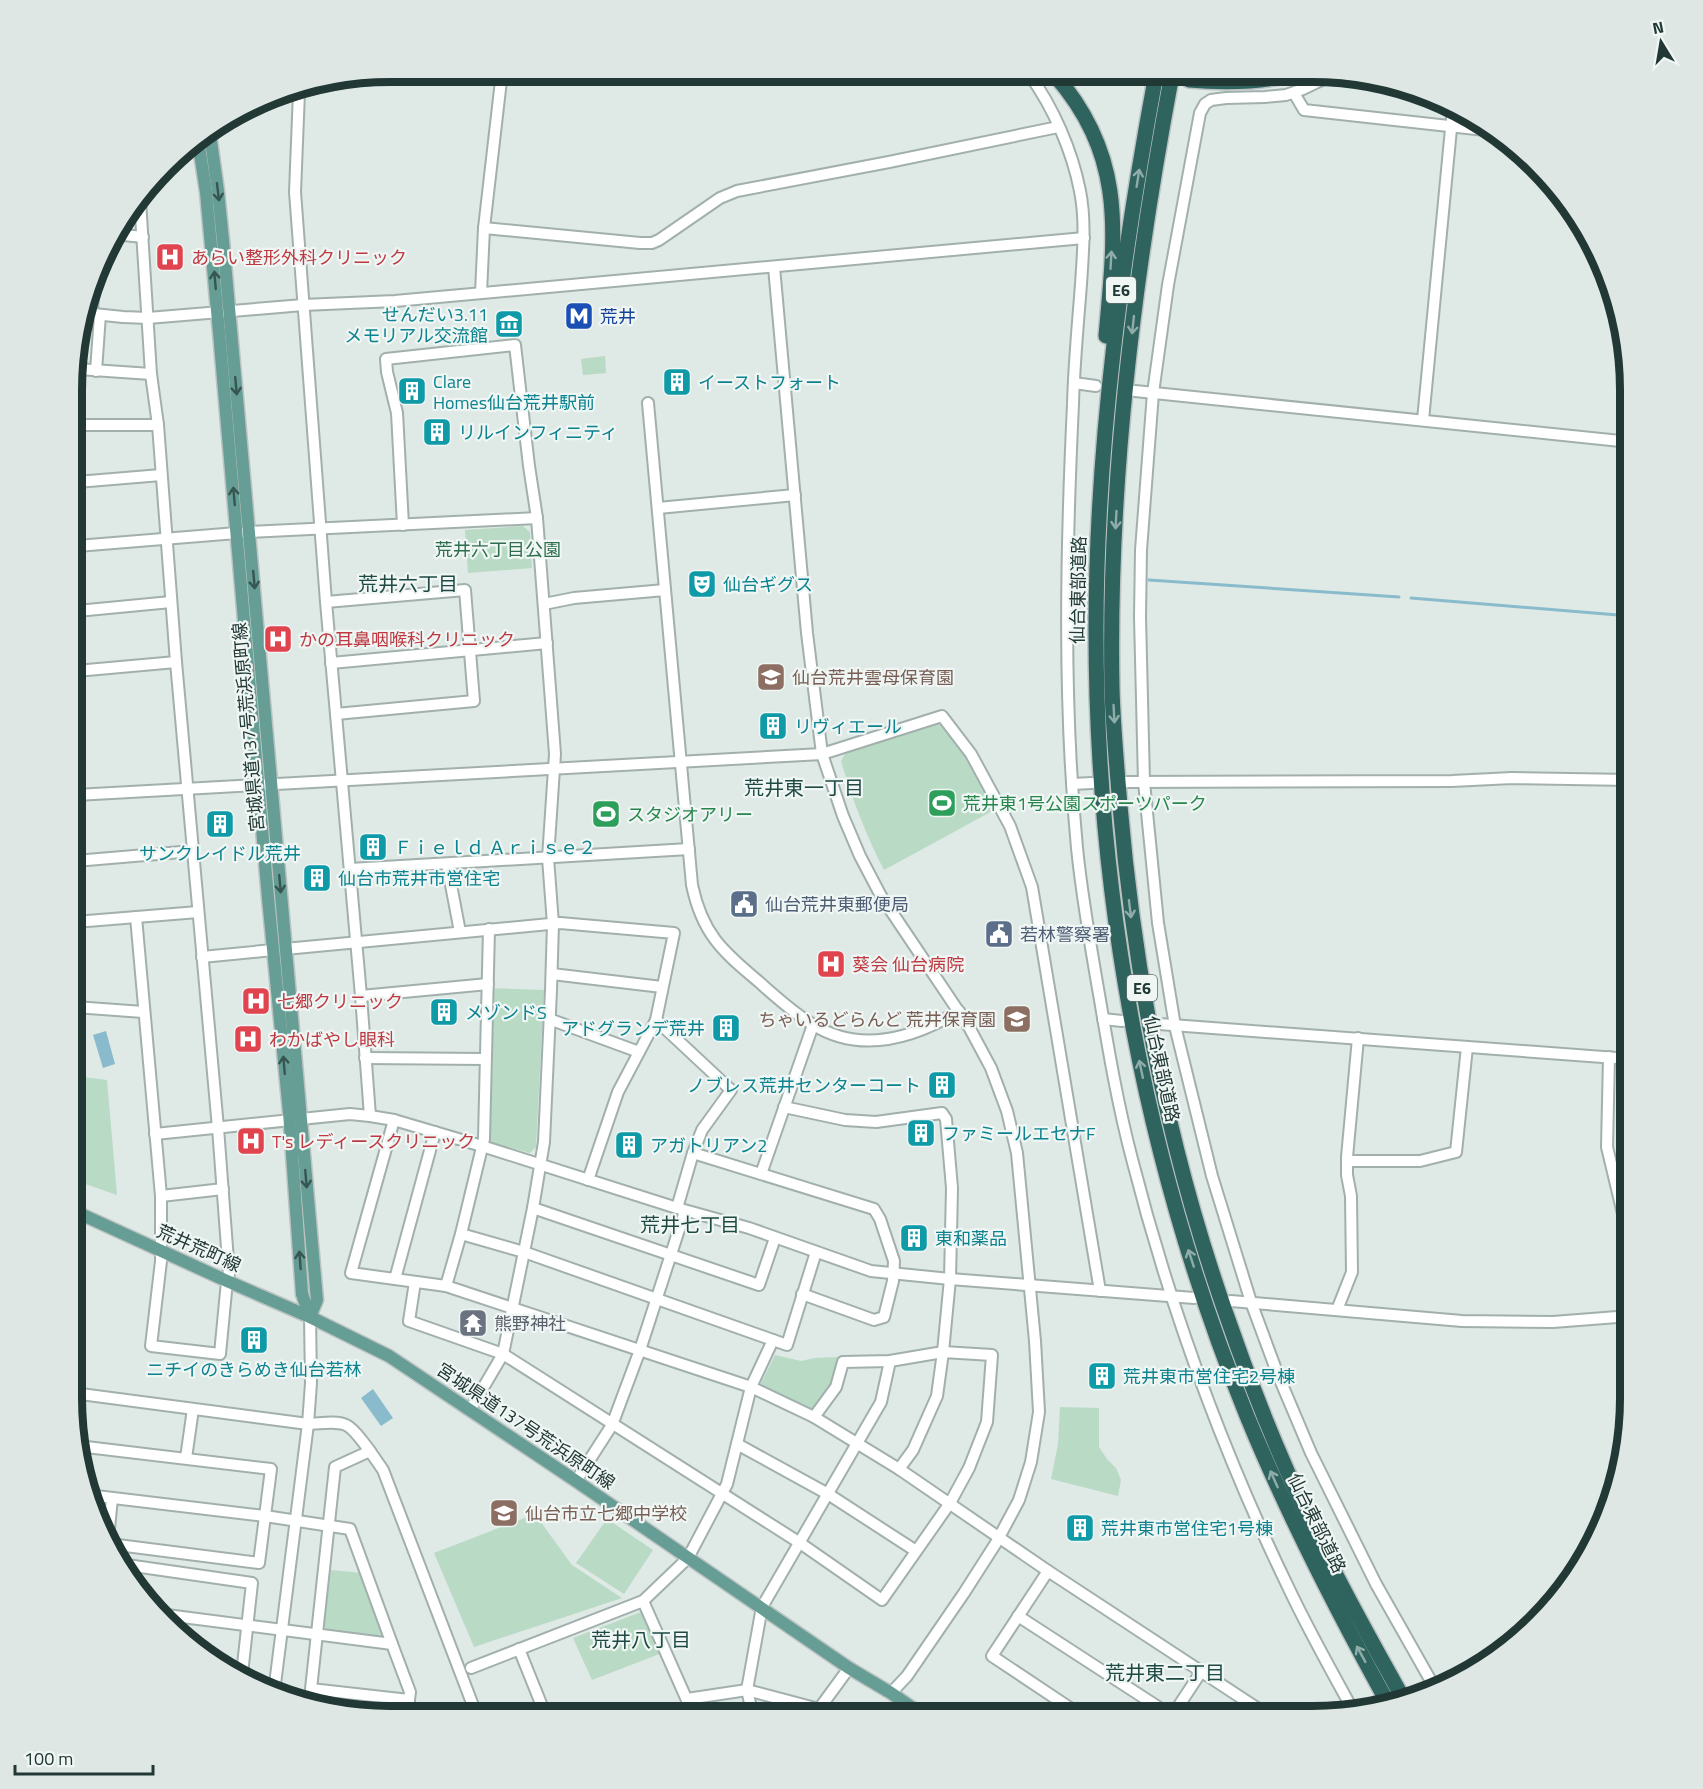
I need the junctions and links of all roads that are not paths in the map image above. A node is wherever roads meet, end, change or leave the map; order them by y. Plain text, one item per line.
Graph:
1 (501, 82) edge
2 (1034, 82) edge
3 (1061, 82) edge
4 (1155, 82) edge
5 (1171, 82) edge
6 (1184, 82) edge
7 (1317, 82) edge
8 (1294, 93) junction
9 (299, 97) edge
10 (1452, 116) edge
11 (1058, 127) junction
12 (1451, 127) junction
13 (1476, 129) edge
14 (211, 140) edge
15 (199, 149) edge
16 (141, 210) edge
17 (1146, 226) junction
18 (484, 228) junction
19 (125, 235) edge
20 (143, 237) junction
21 (1084, 238) junction
22 (774, 267) junction
23 (480, 293) junction
24 (303, 305) junction
25 (223, 312) junction
26 (92, 314) edge
27 (148, 318) junction
28 (83, 370) edge
29 (96, 371) junction
30 (151, 374) junction
31 (1074, 383) junction
32 (1096, 386) dead end
33 (1135, 391) dead end
34 (1153, 393) junction
35 (648, 403) dead end
36 (1423, 420) junction
37 (158, 424) junction
38 (82, 425) edge
39 (1620, 441) edge
40 (161, 475) junction
41 (82, 482) edge
42 (795, 495) junction
43 (1100, 507) junction
44 (658, 508) junction
45 (537, 518) junction
46 (403, 525) junction
47 (320, 529) junction
48 (243, 533) junction
49 (166, 538) junction
50 (82, 546) edge
51 (665, 590) junction
52 (171, 602) junction
53 (326, 602) junction
54 (544, 604) junction
55 (82, 611) edge
56 (547, 643) junction
57 (470, 649) junction
58 (176, 662) junction
59 (331, 663) junction
60 (82, 670) edge
61 (336, 714) junction
62 (822, 754) junction
63 (681, 761) junction
64 (554, 768) junction
65 (341, 780) junction
66 (1620, 780) edge
67 (1126, 782) dead end
68 (1144, 782) junction
69 (1092, 783) dead end
70 (265, 784) junction
71 (1072, 784) junction
72 (187, 790) junction
73 (82, 795) edge
74 (689, 849) junction
75 (193, 851) junction
76 (548, 858) junction
77 (82, 860) edge
78 (447, 864) junction
79 (350, 869) junction
80 (198, 912) junction
81 (136, 917) junction
82 (82, 921) edge
83 (553, 924) junction
84 (489, 929) junction
85 (460, 932) junction
86 (356, 942) junction
87 (279, 950) junction
88 (202, 957) junction
89 (552, 974) junction
90 (488, 984) junction
91 (663, 987) junction
92 (362, 996) junction
93 (82, 1008) edge
94 (959, 1011) junction
95 (143, 1012) junction
96 (549, 1019) junction
97 (1103, 1019) junction
98 (656, 1020) junction
99 (1122, 1021) dead end
100 (1159, 1024) dead end
101 (813, 1025) junction
102 (1175, 1026) junction
103 (1358, 1038) junction
104 (1467, 1047) junction
105 (639, 1052) junction
106 (1609, 1057) junction
107 (365, 1058) junction
108 (1620, 1058) edge
109 (485, 1059) junction
110 (784, 1107) junction
111 (370, 1116) junction
112 (394, 1120) junction
113 (295, 1121) junction
114 (218, 1128) junction
115 (435, 1132) junction
116 (155, 1134) junction
117 (482, 1146) junction
118 (693, 1153) junction
119 (1347, 1161) junction
120 (540, 1164) junction
121 (761, 1174) junction
122 (588, 1180) junction
123 (223, 1189) junction
124 (161, 1196) junction
125 (1620, 1201) edge
126 (533, 1208) junction
127 (681, 1210) junction
128 (82, 1215) edge
129 (461, 1233) junction
130 (775, 1238) junction
131 (161, 1251) junction
132 (524, 1252) junction
133 (816, 1252) junction
134 (671, 1254) junction
135 (894, 1275) junction
136 (395, 1279) junction
137 (950, 1279) junction
138 (227, 1281) junction
139 (415, 1282) junction
140 (1029, 1285) junction
141 (446, 1286) junction
142 (1100, 1291) junction
143 (802, 1294) junction
144 (1171, 1296) junction
145 (1194, 1298) dead end
146 (656, 1300) junction
147 (1231, 1301) dead end
148 (1251, 1302) junction
149 (512, 1308) junction
150 (1337, 1310) junction
151 (310, 1317) junction
152 (1620, 1317) edge
153 (773, 1340) junction
154 (640, 1350) junction
155 (943, 1352) junction
156 (503, 1354) junction
157 (890, 1361) junction
158 (752, 1387) junction
159 (82, 1394) edge
160 (193, 1409) junction
161 (470, 1410) junction
162 (814, 1417) junction
163 (308, 1424) junction
164 (612, 1425) junction
165 (857, 1443) junction
166 (737, 1444) junction
167 (86, 1449) edge
168 (370, 1451) junction
169 (186, 1458) junction
170 (899, 1468) junction
171 (576, 1481) junction
172 (722, 1494) junction
173 (828, 1494) junction
174 (98, 1496) edge
175 (112, 1498) junction
176 (950, 1503) junction
177 (265, 1516) junction
178 (296, 1521) junction
179 (109, 1525) edge
180 (329, 1526) junction
181 (1000, 1536) junction
182 (800, 1543) junction
183 (120, 1545) edge
184 (916, 1551) junction
185 (687, 1558) junction
186 (131, 1566) edge
187 (1048, 1571) junction
188 (643, 1602) junction
189 (762, 1607) junction
190 (173, 1616) edge
191 (1018, 1616) junction
192 (247, 1626) junction
193 (282, 1630) junction
194 (316, 1635) junction
195 (392, 1644) junction
196 (519, 1649) junction
197 (471, 1668) dead end
198 (849, 1668) junction
199 (243, 1669) edge
200 (1201, 1672) junction
201 (1432, 1683) edge
202 (275, 1684) edge
203 (747, 1690) junction
204 (891, 1693) junction
205 (1401, 1694) edge
206 (1385, 1698) edge
207 (687, 1699) junction
208 (409, 1700) junction
209 (1350, 1704) edge
210 (409, 1706) edge
211 (473, 1706) edge
212 (542, 1706) edge
213 (690, 1706) edge
214 (751, 1706) edge
215 (798, 1706) edge
216 (825, 1706) edge
217 (910, 1706) edge
218 (1067, 1706) edge
219 (1157, 1706) edge
220 (1179, 1706) edge
221 (1254, 1706) edge

1 - 18 street
2 - 11 street
43 -> 3 highway
43 -> 4 highway, 仙台東部道路 / E6
5 - 17 highway, 仙台東部道路 / E6
6 - 17 highway
7 - 8 street
8 - 12 street
8 - 34 street
9 - 24 street
10 - 12 street
11 - 18 street
11 - 21 street
12 - 13 street
12 - 36 street
14 -> 25 main road, 宮城県道137号荒浜原町線
25 -> 15 main road, 宮城県道137号荒浜原町線
16 - 20 street
17 -> 205 highway, 仙台東部道路 / E6
18 - 23 street
19 - 20 street
20 - 27 street
21 - 22 street
21 - 31 street
22 - 23 street
22 - 42 street
23 - 24 street
24 - 25 street
24 - 47 street
25 - 27 street
25 - 48 main road, 宮城県道137号荒浜原町線
26 - 27 street
26 - 29 street
27 - 30 street
28 - 29 street
29 - 30 street
30 - 37 street
31 - 32 street
31 - 71 street
33 - 34 street
34 - 36 street
34 - 68 street
35 - 44 street
36 - 39 street
37 - 38 street
37 - 40 street
40 - 41 street
40 - 49 street
42 - 44 street
42 - 62 street
206 -> 43 highway, 仙台東部道路 / E6
44 - 51 street
45 - 46 street
45 - 46 street
45 - 54 street
46 - 47 street
47 - 48 street
47 - 53 street
48 - 49 street
48 - 70 main road, 宮城県道137号荒浜原町線
49 - 50 street
49 - 52 street
51 - 54 street
51 - 63 street
52 - 55 street
52 - 58 street
53 - 57 street
53 - 59 street
54 - 56 street
56 - 57 street
56 - 64 street
57 - 59 street
57 - 61 street
58 - 60 street
58 - 72 street
59 - 61 street
61 - 65 street
62 - 63 street
62 - 94 street
62 - 142 street
63 - 64 street
63 - 74 street
64 - 65 street
64 - 76 street
65 - 70 street
65 - 79 street
66 - 68 street
67 - 68 street
68 - 102 street
69 - 71 street
70 - 72 street
70 - 87 main road, 宮城県道137号荒浜原町線
71 - 97 street
72 - 73 street
72 - 75 street
74 - 76 street
74 - 101 street
75 - 77 street
75 - 80 street
76 - 78 street
76 - 83 street
78 - 79 street
78 - 85 street
79 - 86 street
80 - 81 street
80 - 88 street
81 - 82 street
81 - 95 street
83 - 84 street
83 - 89 street
83 - 91 street
84 - 85 street
84 - 90 street
85 - 86 street
86 - 87 street
86 - 92 street
87 - 88 street
87 - 113 main road, 宮城県道137号荒浜原町線
88 - 114 street
89 - 91 street
89 - 96 street
90 - 92 street
90 - 109 street
91 - 98 street
92 - 107 street
93 - 95 street
94 - 101 street
94 - 140 street
95 - 116 street
96 - 105 street
96 - 120 street
97 - 99 street
97 - 144 street
98 - 105 street
98 - 118 street
100 - 102 street
101 - 110 street
102 - 103 street
102 - 148 street
103 - 104 street
103 - 119 street
104 - 106 street
104 - 119 street
105 - 122 street
106 - 108 street
106 - 125 street
107 - 109 street
107 - 111 street
109 - 117 street
110 - 121 street
110 - 137 street
111 - 112 street
111 - 113 street
112 - 115 street
112 - 136 street
113 - 114 street
113 - 151 main road, 宮城県道137号荒浜原町線
114 - 116 street
114 - 123 street
115 - 117 street
115 - 136 street
116 - 124 street
117 - 120 street
117 - 129 street
118 - 121 street
118 - 127 street
119 - 150 street
120 - 122 street
120 - 126 street
121 - 135 street
122 - 127 street
123 - 124 street
123 - 138 street
124 - 131 street
126 - 132 street
126 - 134 street
127 - 130 street
127 - 134 street
128 - 131 main road, 荒井荒町線
129 - 132 street
129 - 141 street
130 - 133 street
130 - 134 street
131 - 138 main road, 荒井荒町線
131 - 138 street
132 - 146 street
132 - 149 street
133 - 135 street
133 - 143 street
134 - 146 street
135 - 137 street
135 - 143 street
136 - 139 street
137 - 140 street
137 - 155 street
138 - 151 main road, 荒井荒町線
139 - 141 street
139 - 156 street
140 - 142 street
140 - 181 street
141 - 149 street
142 - 144 street
143 - 153 street
144 - 145 street
144 - 209 street
146 - 153 street
146 - 154 street
147 - 148 street
148 - 150 street
148 - 201 street
149 - 154 street
149 - 156 street
150 - 152 street
151 - 161 main road, 宮城県道137号荒浜原町線
151 - 163 street
153 - 158 street
154 - 158 street
154 - 164 street
155 - 157 street
155 - 170 street
155 - 176 street
156 - 161 street
156 - 164 street
157 - 162 street
157 - 165 street
158 - 162 street
158 - 166 street
159 - 160 street
160 - 163 street
160 - 169 street
161 - 171 main road, 宮城県道137号荒浜原町線
162 - 165 street
163 - 168 street
163 - 178 street
164 - 171 street
164 - 172 street
165 - 170 street
165 - 173 street
166 - 172 street
166 - 173 street
167 - 169 street
168 - 180 street
168 - 211 street
169 - 177 street
170 - 176 street
171 - 185 main road, 宮城県道137号荒浜原町線
172 - 182 street
172 - 185 street
173 - 182 street
173 - 184 street
174 - 175 street
175 - 177 street
175 - 179 street
176 - 181 street
176 - 184 street
177 - 178 street
177 - 183 street
178 - 180 street
178 - 193 street
180 - 194 street
180 - 195 street
181 - 187 street
181 - 204 street
182 - 184 street
182 - 189 street
185 - 188 street
185 - 189 main road, 宮城県道137号荒浜原町線
186 - 192 street
187 - 191 street
187 - 200 street
188 - 196 street
188 - 207 street
189 - 198 main road, 宮城県道137号荒浜原町線
189 - 203 street
190 - 192 street
191 - 218 street
191 - 219 street
192 - 193 street
192 - 199 street
193 - 194 street
193 - 202 street
194 - 195 street
194 - 208 street
195 - 208 street
196 - 197 street
196 - 212 street
198 - 204 main road, 宮城県道137号荒浜原町線
198 - 216 street
200 - 220 street
200 - 221 street
203 - 207 street
203 - 214 street
203 - 215 street
204 - 217 main road, 宮城県道137号荒浜原町線
207 - 213 street
208 - 210 street

